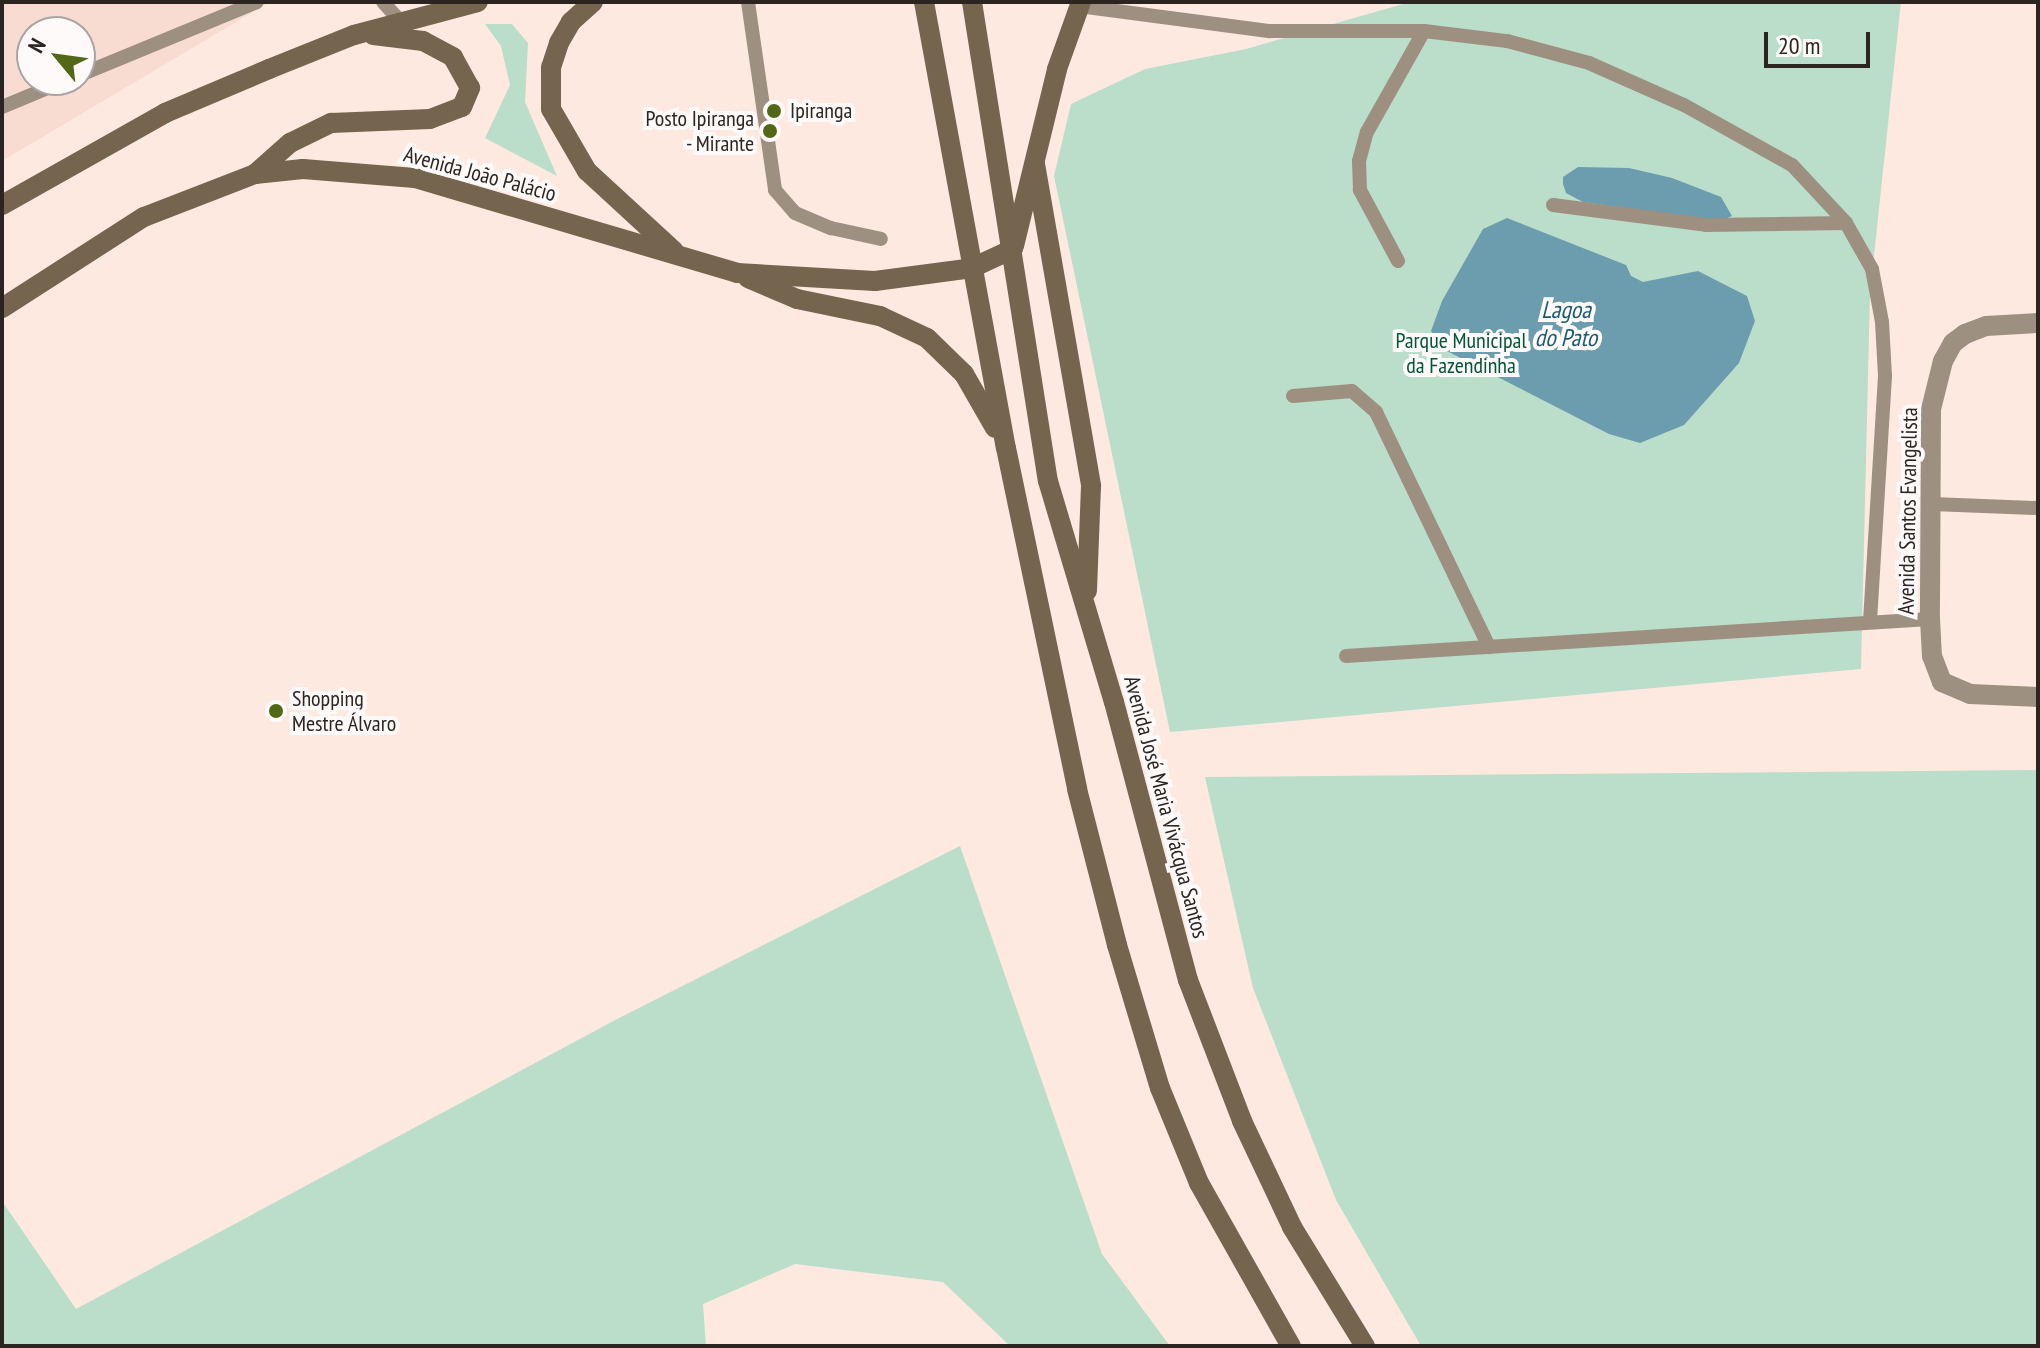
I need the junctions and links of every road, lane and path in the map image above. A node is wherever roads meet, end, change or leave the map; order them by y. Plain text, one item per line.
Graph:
1 (257, 2) edge
2 (383, 2) edge
3 (478, 2) edge
4 (593, 2) edge
5 (748, 2) edge
6 (924, 2) edge
7 (972, 2) edge
8 (1080, 4) edge
9 (400, 21) junction
10 (1424, 31) junction
11 (354, 35) junction
12 (96, 68) edge
13 (28, 96) edge
14 (2, 107) edge
15 (1035, 164) junction
16 (255, 174) junction
17 (2, 205) edge
18 (1553, 205) dead end
19 (1846, 223) junction
20 (881, 239) dead end
21 (1013, 249) junction
22 (682, 258) junction
23 (1398, 261) dead end
24 (972, 268) junction
25 (737, 273) junction
26 (2, 308) edge
27 (2038, 323) edge
28 (1293, 396) dead end
29 (1006, 448) junction
30 (1932, 504) junction
31 (2038, 508) edge
32 (1086, 607) junction
33 (1930, 619) junction
34 (1870, 620) junction
35 (1489, 647) junction
36 (1346, 656) dead end
37 (2038, 697) edge
38 (1291, 1346) edge
39 (1365, 1346) edge

1 - 12 lane
2 - 9 lane
3 - 9 main road
4 - 22 main road
5 - 20 lane
6 - 24 main road
7 - 21 main road, Avenida José Maria Vivácqua Santos
8 - 10 lane
8 - 15 main road
9 - 11 main road
10 - 19 lane
10 - 23 lane
11 - 16 main road
11 - 17 main road
13 - 14 lane
15 - 21 main road
15 - 32 main road
16 - 22 main road, Avenida João Palácio
16 - 26 main road, Avenida João Palácio
18 - 19 lane
19 - 34 lane
21 - 24 main road
21 - 32 main road, Avenida José Maria Vivácqua Santos
22 - 25 main road, Avenida João Palácio
24 - 25 main road, Avenida João Palácio
24 - 29 main road
25 - 29 main road
27 - 30 street, Avenida Santos Evangelista
28 - 35 lane
29 - 38 main road
30 - 31 lane
30 - 33 street, Avenida Santos Evangelista
32 - 39 main road, Avenida José Maria Vivácqua Santos
33 - 34 lane
33 - 37 street, Avenida Santos Evangelista
34 - 35 lane
35 - 36 lane

